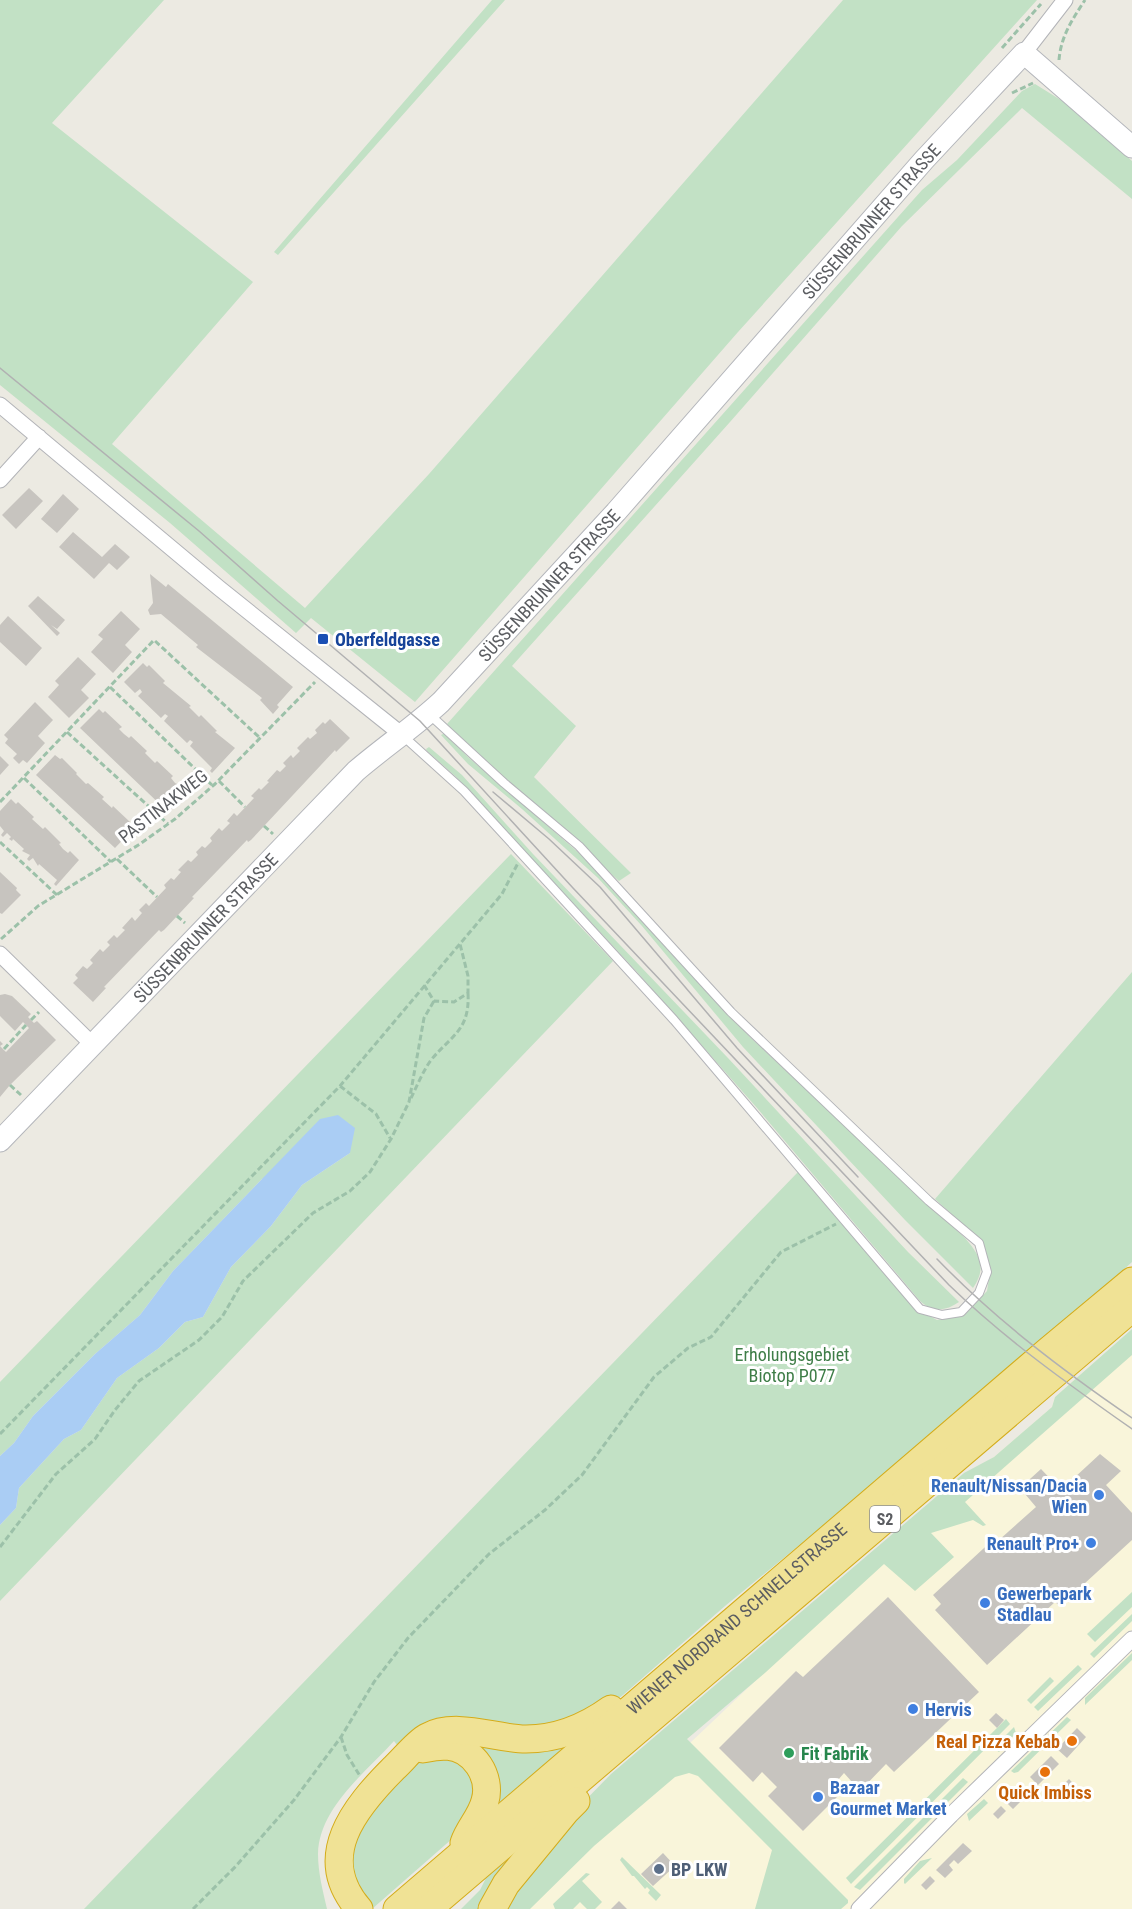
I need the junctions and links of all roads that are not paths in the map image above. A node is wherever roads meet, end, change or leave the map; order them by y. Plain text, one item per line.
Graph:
1 (1065, 0) edge
2 (1024, 53) junction
3 (1132, 147) edge
4 (0, 405) edge
5 (39, 437) junction
6 (0, 480) edge
7 (428, 713) junction
8 (400, 734) junction
9 (0, 954) edge
10 (92, 1044) junction
11 (0, 1141) edge
12 (1132, 1281) edge
13 (1132, 1308) edge
14 (1132, 1639) edge
15 (635, 1719) junction
16 (411, 1752) junction
17 (461, 1854) junction
18 (355, 1905) edge
19 (397, 1909) edge
20 (428, 1909) edge
21 (492, 1909) edge
22 (860, 1909) edge

1 - 2 street, SÜSSENBRUNNER STRASSE
2 - 3 street
2 - 7 street, SÜSSENBRUNNER STRASSE
4 - 5 street
5 - 6 street
5 - 8 street
7 - 8 street, SÜSSENBRUNNER STRASSE
7 - 8 lane
8 - 10 street, SÜSSENBRUNNER STRASSE
9 - 10 street
10 - 11 street, SÜSSENBRUNNER STRASSE
12 - 15 highway, WIENER NORDRAND SCHNELLSTRASSE / S2
13 - 15 highway, WIENER NORDRAND SCHNELLSTRASSE / S2
14 - 22 street
15 - 16 highway
15 - 17 highway, WIENER NORDRAND SCHNELLSTRASSE / S2
15 - 20 highway, WIENER NORDRAND SCHNELLSTRASSE / S2
15 - 21 highway
16 - 17 highway
16 - 18 highway
17 - 19 highway, WIENER NORDRAND SCHNELLSTRASSE / S2

